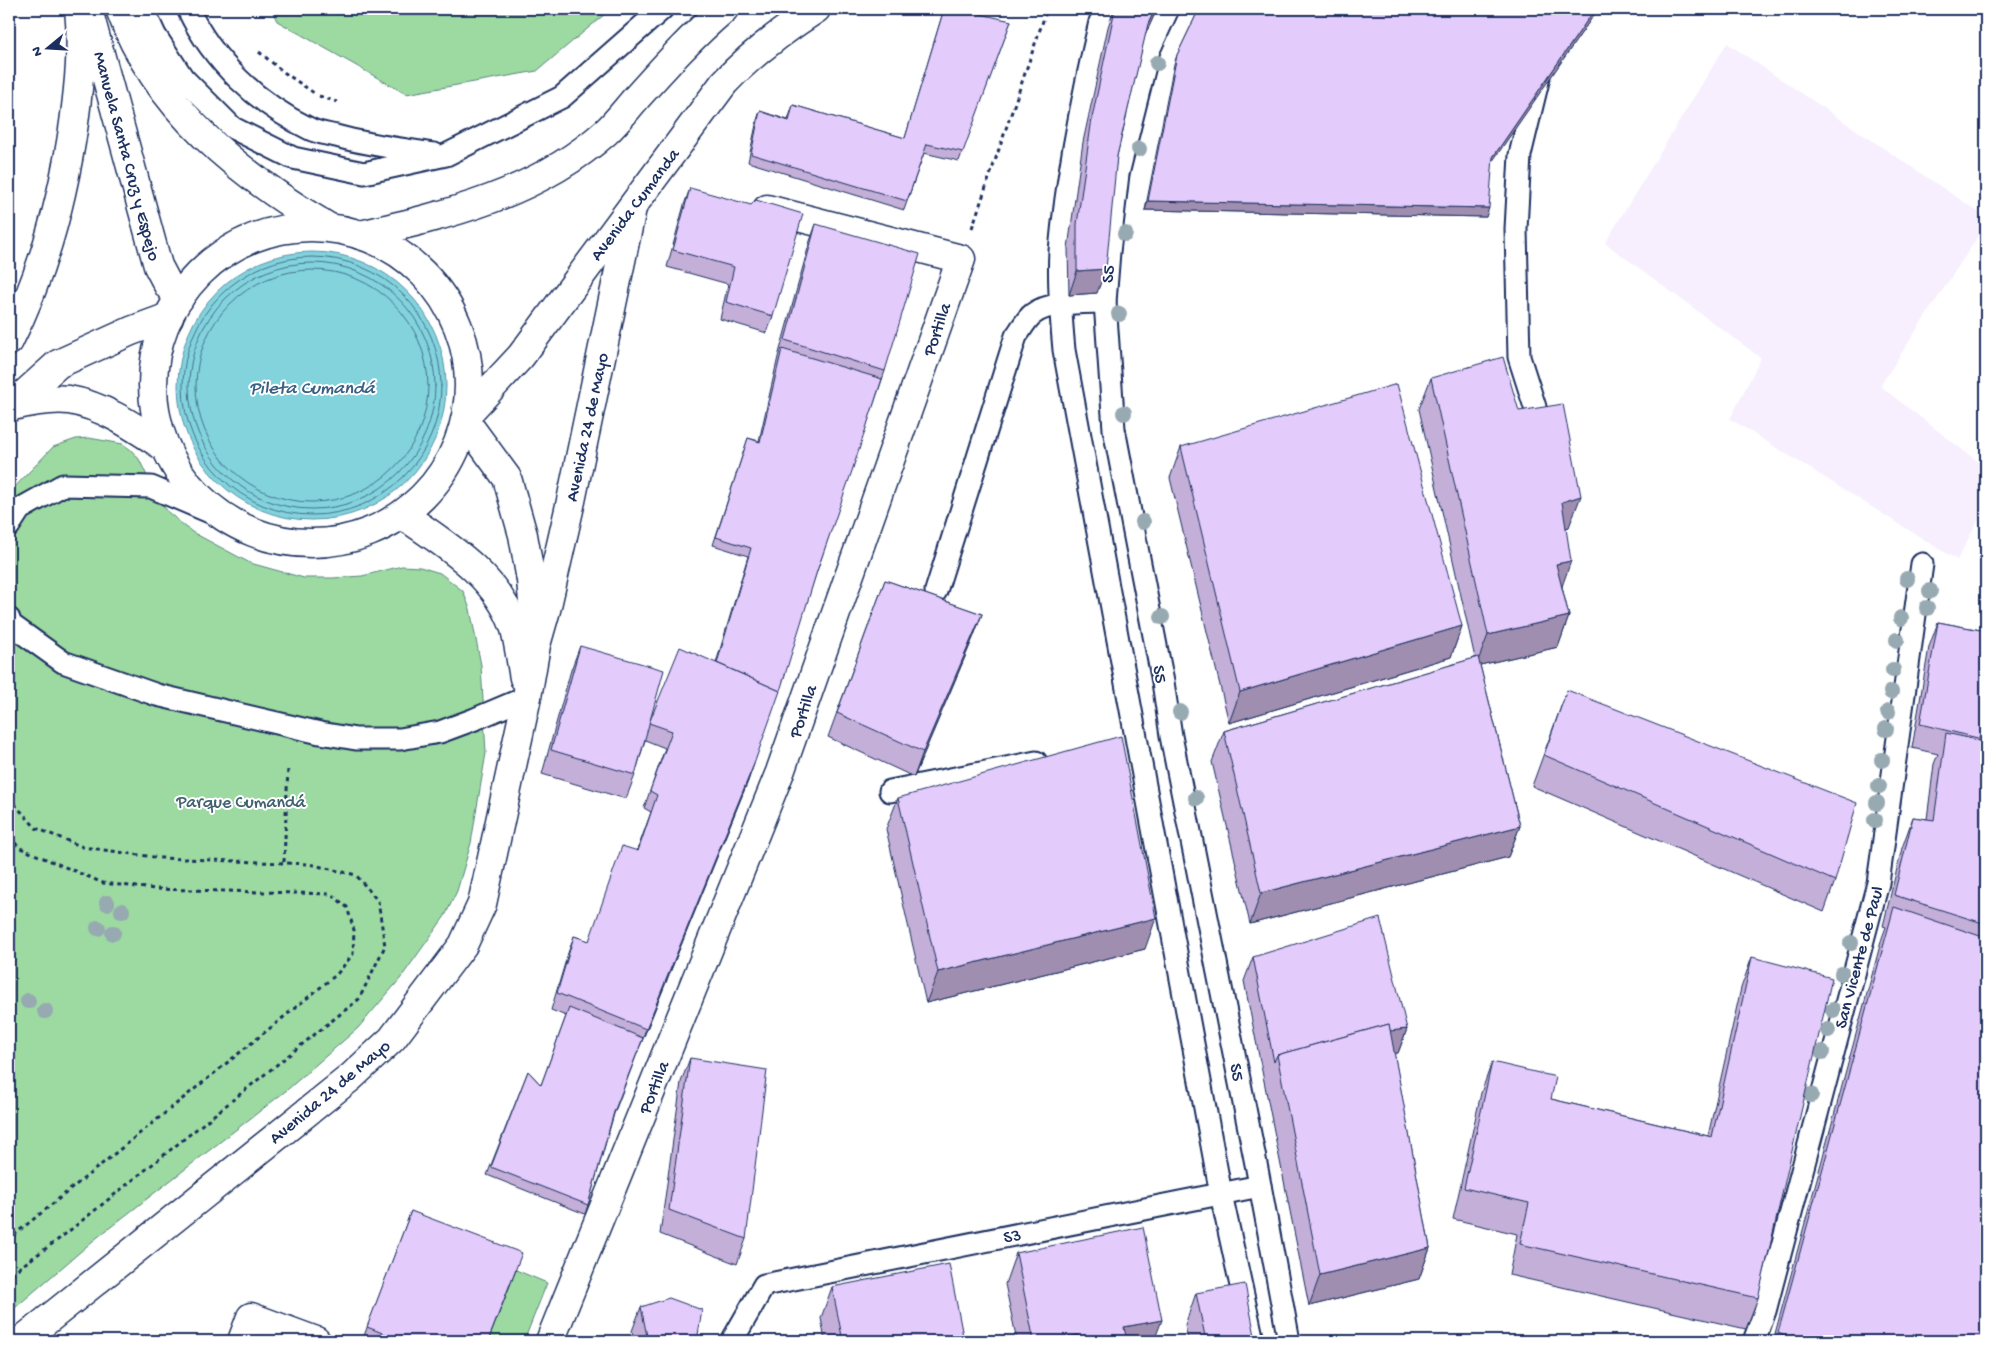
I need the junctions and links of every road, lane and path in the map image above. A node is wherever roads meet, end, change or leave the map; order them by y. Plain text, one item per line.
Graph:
1 (79, 9) edge
2 (88, 9) edge
3 (120, 9) edge
4 (143, 9) edge
5 (188, 9) edge
6 (662, 9) edge
7 (724, 9) edge
8 (816, 9) edge
9 (1047, 9) edge
10 (1107, 9) edge
11 (1168, 9) edge
12 (255, 49) dead end
13 (1544, 56) edge
14 (344, 105) dead end
15 (446, 155) junction
16 (632, 208) junction
17 (767, 209) edge
18 (329, 228) junction
19 (360, 235) junction
20 (960, 259) junction
21 (1105, 302) junction
22 (1060, 304) junction
23 (174, 308) junction
24 (9, 341) edge
25 (1535, 406) edge
26 (10, 407) edge
27 (466, 418) junction
28 (166, 448) junction
29 (403, 515) junction
30 (224, 518) junction
31 (9, 526) edge
32 (1922, 564) dead end
33 (936, 591) dead end
34 (9, 619) edge
35 (536, 645) junction
36 (527, 697) junction
37 (1171, 736) junction
38 (1138, 742) junction
39 (1116, 746) edge
40 (1057, 758) edge
41 (288, 767) dead end
42 (890, 791) dead end
43 (9, 798) edge
44 (9, 837) edge
45 (284, 862) junction
46 (1260, 1186) junction
47 (1221, 1194) junction
48 (9, 1239) edge
49 (9, 1275) edge
50 (21, 1341) edge
51 (242, 1341) edge
52 (316, 1341) edge
53 (550, 1341) edge
54 (732, 1341) edge
55 (1253, 1341) edge
56 (1289, 1341) edge
57 (1754, 1341) edge

1 - 24 main road
2 - 23 main road, Manuela Santa Cruz y Espejo
3 - 18 main road, Manuela Santa Cruz y Espejo
4 - 15 lane
5 - 15 lane
6 - 15 lane
7 - 19 main road
8 - 16 main road, Avenida Cumanda
9 - 20 path
10 - 22 lane, S5
11 - 21 lane, S5
12 - 14 path
13 - 25 lane
16 - 27 main road, Avenida Cumanda
16 - 35 main road, Avenida 24 de Mayo
17 - 20 main road
18 - 19 main road
18 - 23 main road
19 - 27 main road
20 - 53 main road, Portilla
21 - 22 lane
21 - 37 lane, S5
22 - 33 lane
22 - 38 lane, S5
23 - 26 main road
23 - 28 main road
26 - 28 main road
27 - 29 main road
27 - 35 main road, Avenida 24 de Mayo
28 - 30 main road
29 - 30 main road
29 - 36 main road, Avenida 24 de Mayo
30 - 31 lane
32 - 57 lane, San Vicente de Paul
34 - 36 lane
35 - 36 main road, Avenida 24 de Mayo
36 - 50 main road, Avenida 24 de Mayo
37 - 38 lane
37 - 46 lane, S5
38 - 39 lane
38 - 47 lane, S5
40 - 42 lane
41 - 45 path
43 - 45 path
44 - 48 path
45 - 49 path
46 - 47 lane, S3
46 - 56 lane, S5
47 - 54 lane, S3
47 - 55 lane, S5
51 - 52 main road

